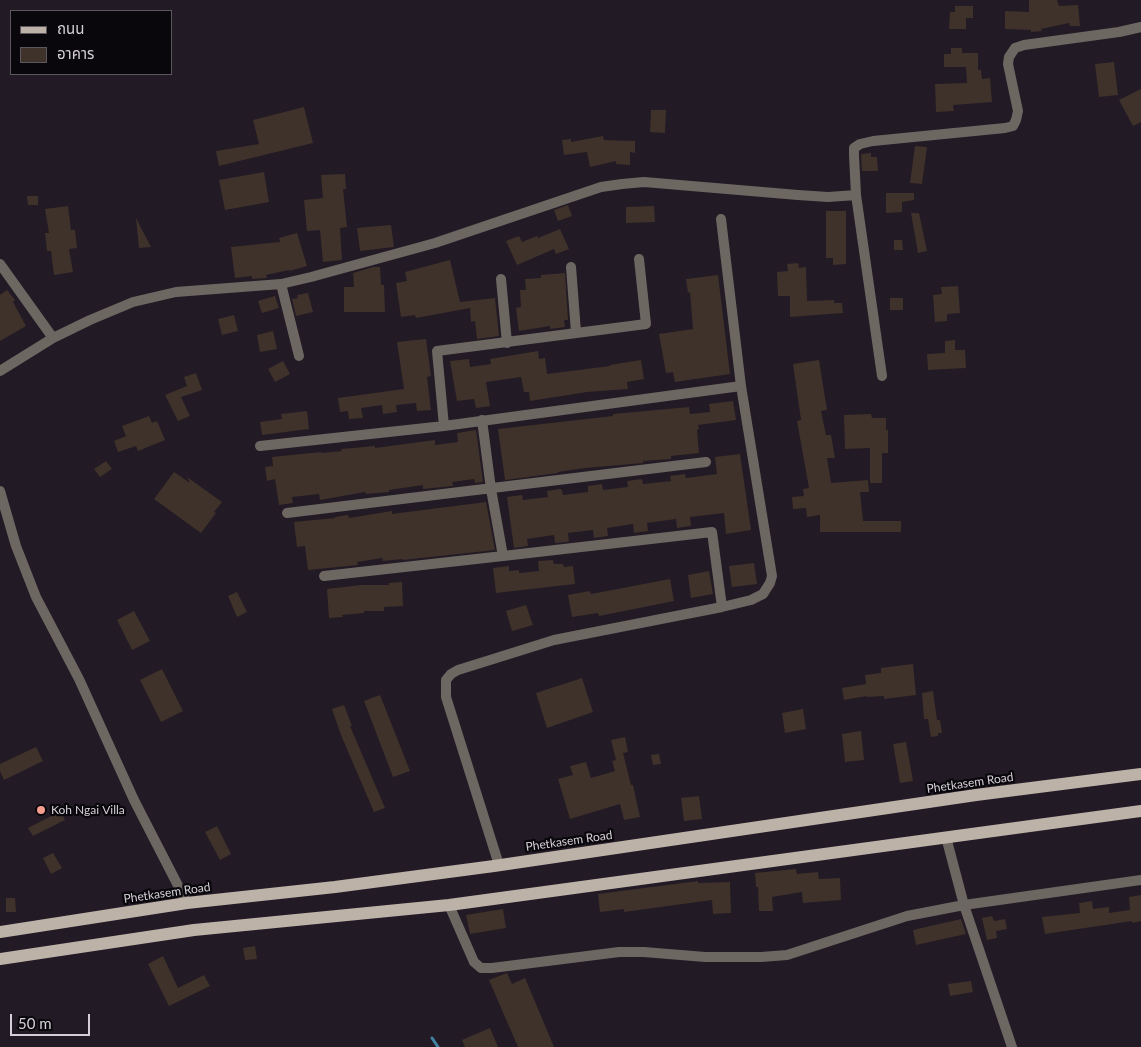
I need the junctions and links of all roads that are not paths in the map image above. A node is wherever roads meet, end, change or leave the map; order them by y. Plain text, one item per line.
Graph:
1 (1141, 27) edge
2 (856, 195) junction
3 (721, 219) dead end
4 (639, 259) dead end
5 (0, 264) edge
6 (571, 267) dead end
7 (501, 279) dead end
8 (281, 284) junction
9 (576, 332) junction
10 (53, 338) junction
11 (507, 343) junction
12 (299, 356) dead end
13 (0, 371) edge
14 (882, 376) dead end
15 (741, 386) junction
16 (482, 420) junction
17 (444, 426) junction
18 (260, 446) dead end
19 (706, 462) dead end
20 (491, 489) junction
21 (0, 491) edge
22 (287, 513) dead end
23 (503, 556) junction
24 (324, 576) dead end
25 (722, 607) junction
26 (1141, 774) edge
27 (1141, 811) edge
28 (946, 837) junction
29 (499, 864) junction
30 (1141, 880) edge
31 (187, 903) junction
32 (449, 905) junction
33 (964, 905) junction
34 (0, 932) edge
35 (15, 957) junction
36 (0, 959) edge
37 (0, 964) edge
38 (1012, 1047) edge

1 - 2 street
2 - 8 street
2 - 14 street
3 - 15 street
4 - 9 street
5 - 10 street
6 - 9 street
7 - 11 street
8 - 10 street
8 - 12 street
9 - 11 street
10 - 13 street
11 - 17 street
15 - 16 street
15 - 25 street
16 - 17 street
16 - 20 street
17 - 18 street
19 - 20 street
20 - 22 street
20 - 23 street
21 - 31 street
23 - 24 street
23 - 25 street
25 - 29 street
26 - 29 main road, Phetkasem Road
27 - 28 main road
28 - 32 main road
28 - 33 street
29 - 31 main road, Phetkasem Road
30 - 33 street
31 - 34 main road, Phetkasem Road
32 - 33 street
32 - 35 main road
33 - 38 street
35 - 36 main road
35 - 37 main road

